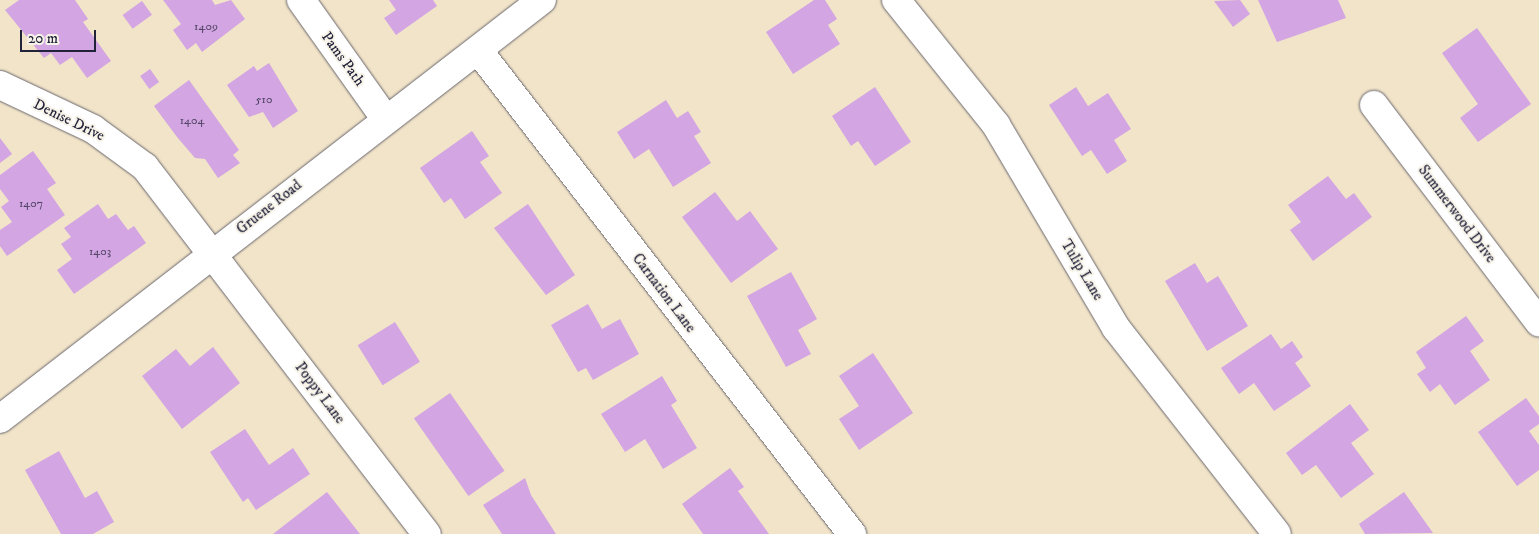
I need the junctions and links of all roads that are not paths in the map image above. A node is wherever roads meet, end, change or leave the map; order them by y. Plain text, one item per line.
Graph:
1 (301, 0) edge
2 (542, 0) edge
3 (896, 0) edge
4 (478, 50) junction
5 (0, 85) edge
6 (1374, 106) dead end
7 (385, 118) junction
8 (213, 251) junction
9 (1539, 322) edge
10 (0, 419) edge
11 (426, 534) edge
12 (852, 534) edge
13 (1277, 534) edge

1 - 7 street, Pams Path
2 - 4 street, Gruene Road
3 - 13 street, Tulip Lane
4 - 7 street, Gruene Road
4 - 12 street, Carnation Lane
5 - 8 street, Denise Drive
6 - 9 street, Summerwood Drive
7 - 8 street, Gruene Road
8 - 10 street, Gruene Road
8 - 11 street, Poppy Lane

